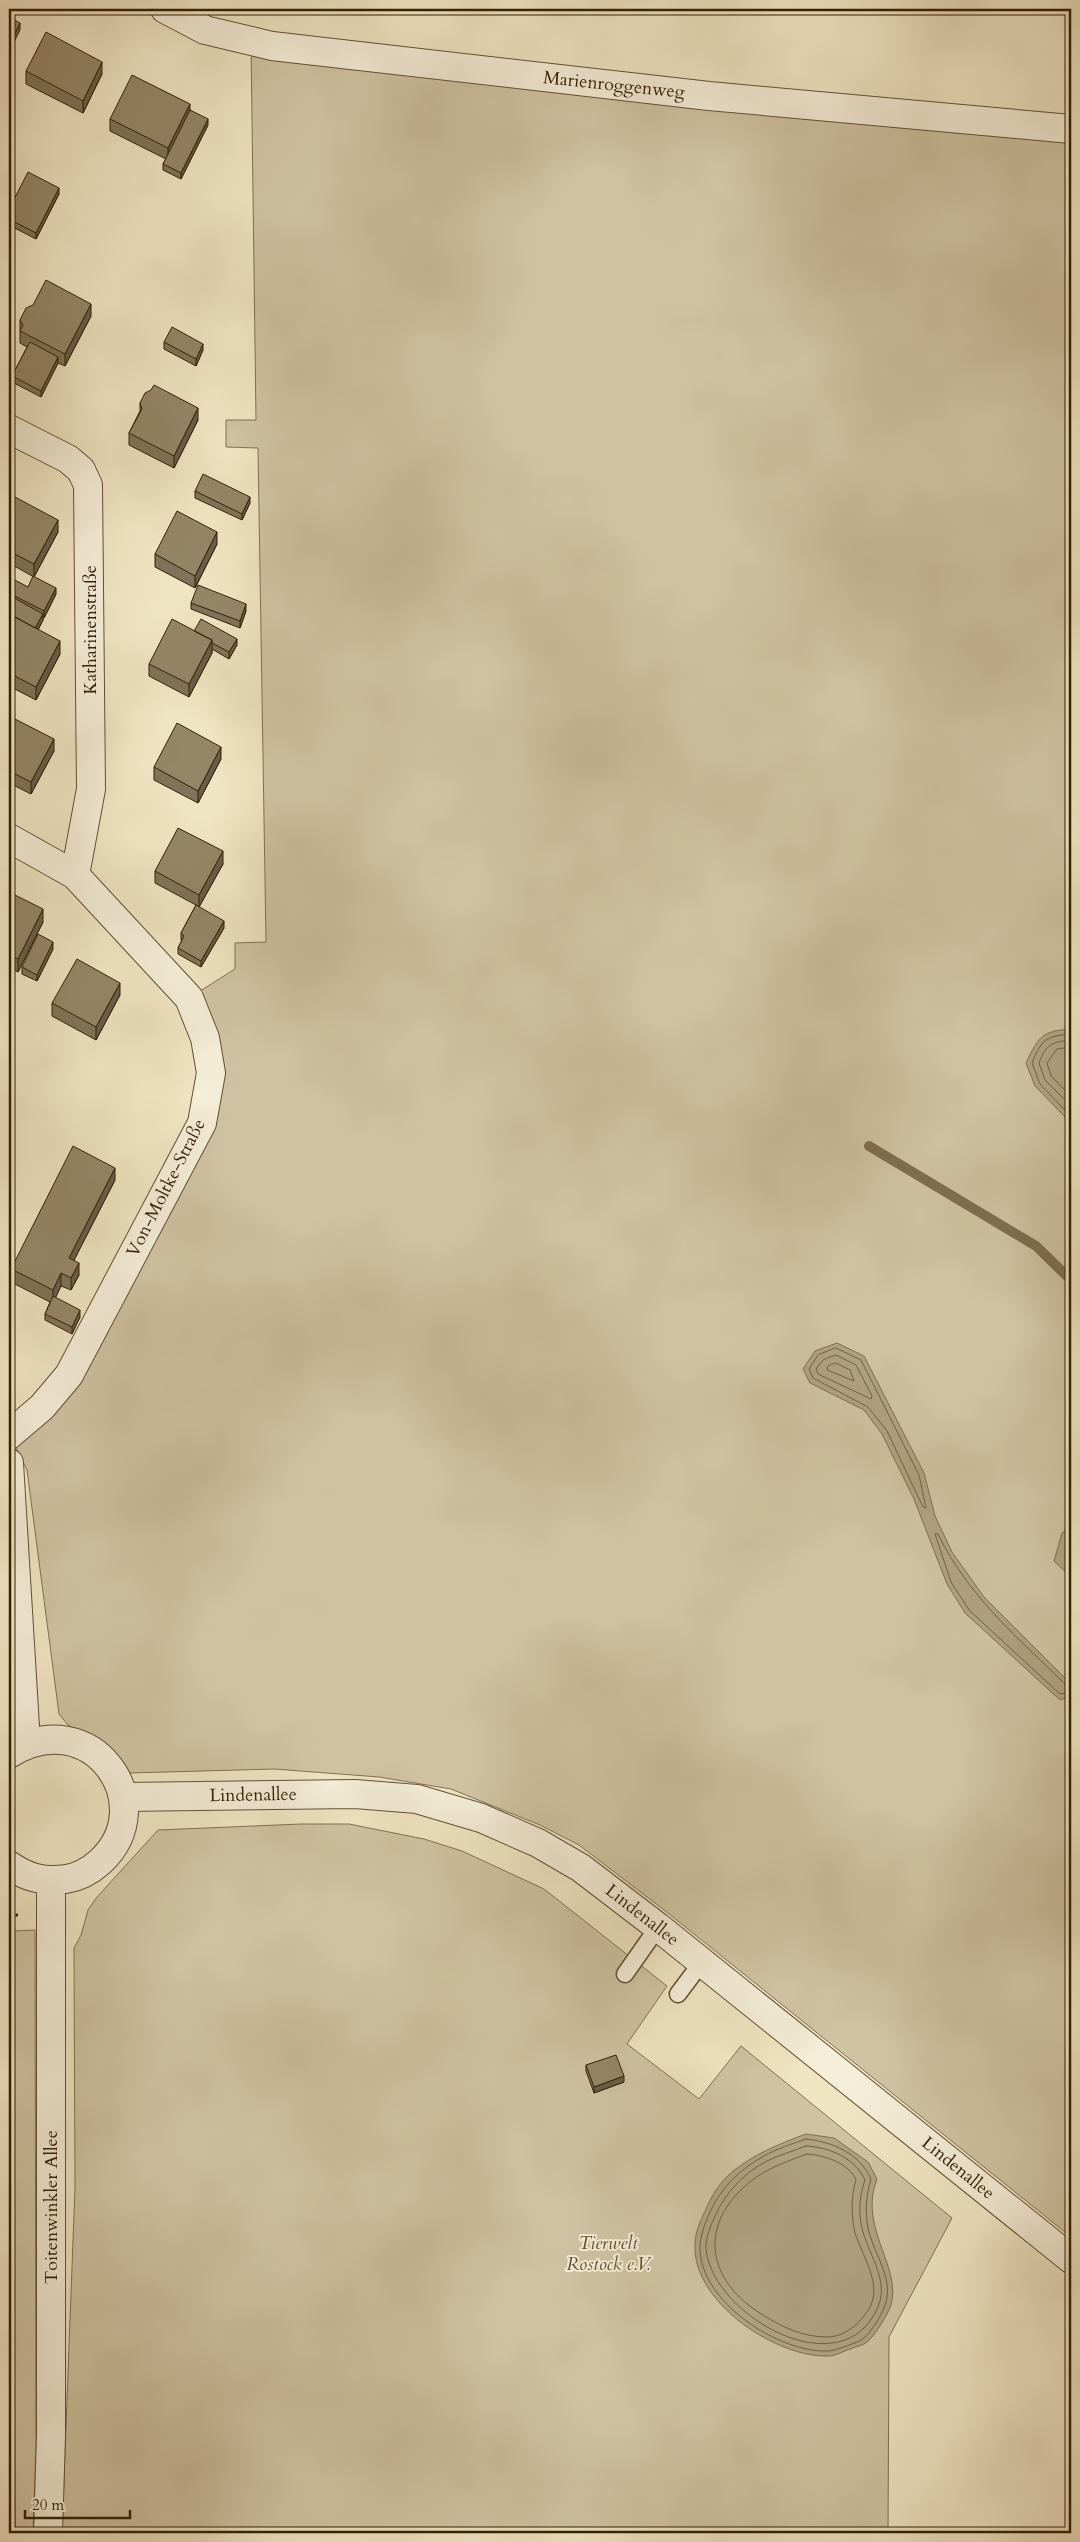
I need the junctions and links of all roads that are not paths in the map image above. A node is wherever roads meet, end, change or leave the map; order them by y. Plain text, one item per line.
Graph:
1 (164, 9) edge
2 (1071, 129) edge
3 (9, 429) edge
4 (9, 838) edge
5 (75, 875) junction
6 (9, 1435) edge
7 (9, 1464) edge
8 (17, 1749) edge
9 (122, 1797) junction
10 (9, 1865) edge
11 (51, 1881) junction
12 (658, 1927) junction
13 (702, 1962) junction
14 (625, 1974) dead end
15 (678, 1994) dead end
16 (1071, 2259) edge
17 (48, 2533) edge

1 - 2 street, Marienroggenweg
3 - 5 street, Katharinenstraße
4 - 5 street, Von-Moltke-Straße
5 - 6 street, Von-Moltke-Straße
7 - 8 street
8 - 9 street
9 - 11 street
9 - 12 street, Lindenallee
10 - 11 street
11 - 17 street, Toitenwinkler Allee
12 - 13 street, Lindenallee
12 - 14 lane
13 - 15 lane
13 - 16 street, Lindenallee

